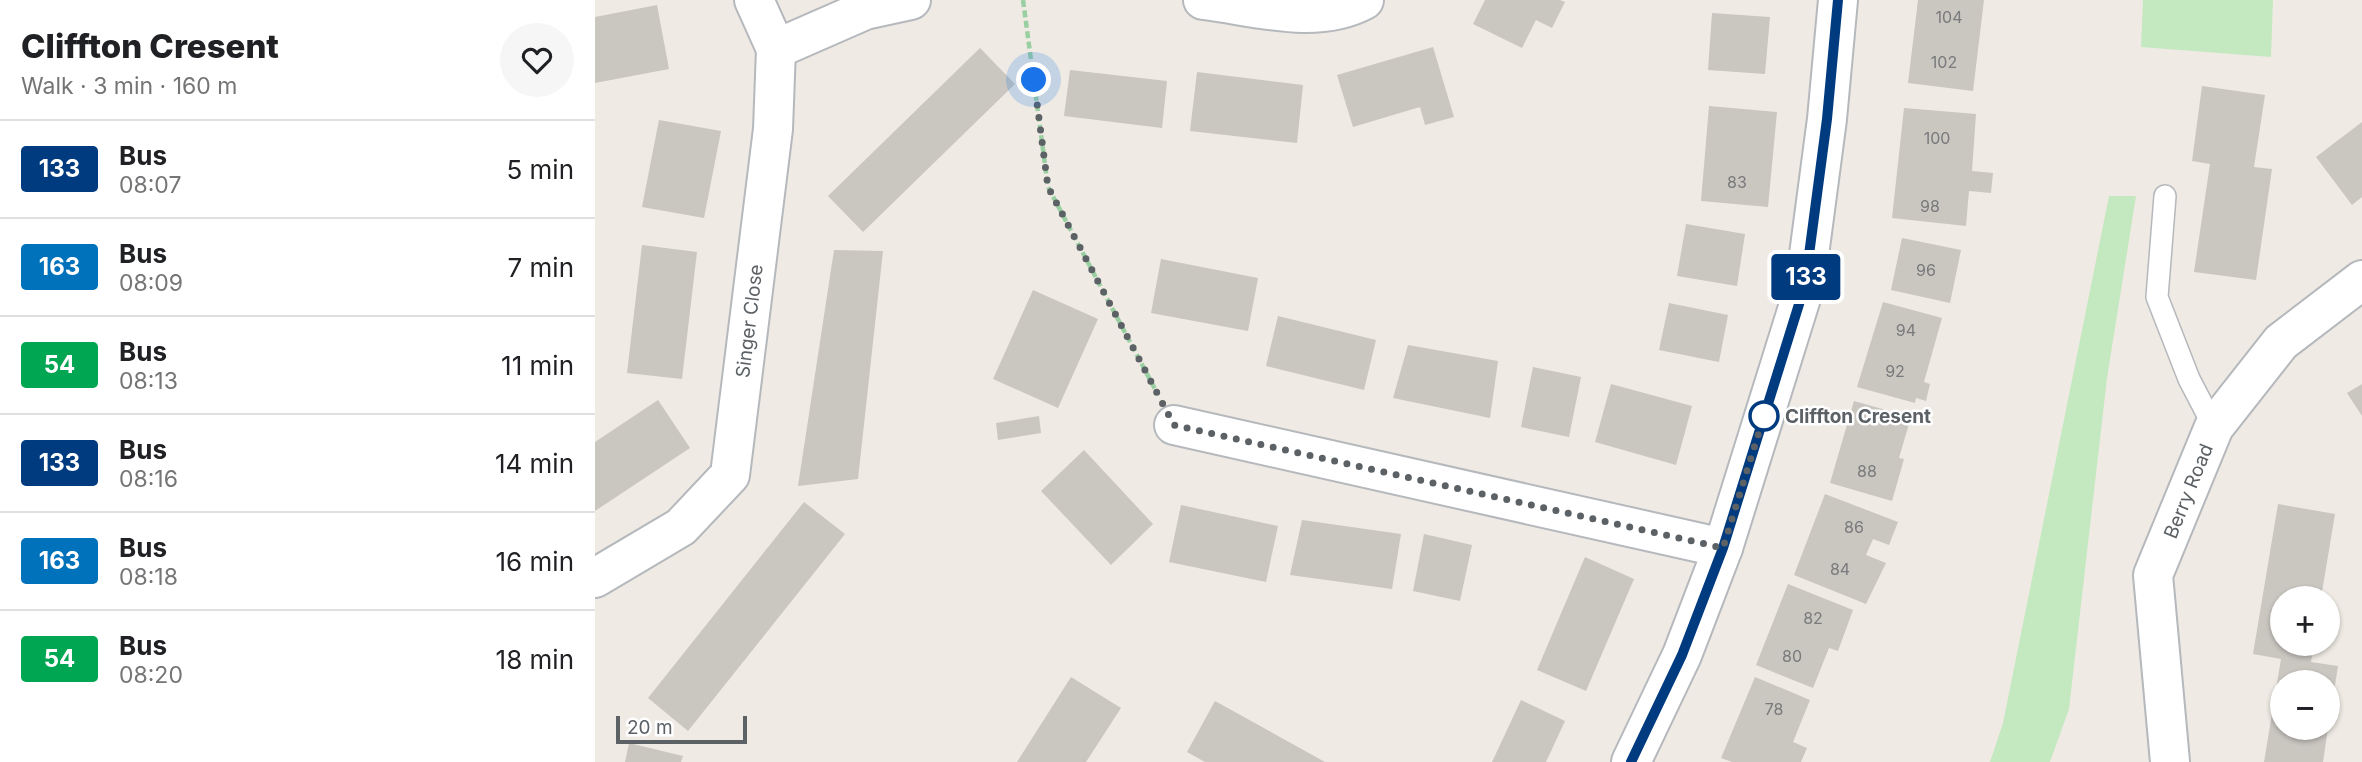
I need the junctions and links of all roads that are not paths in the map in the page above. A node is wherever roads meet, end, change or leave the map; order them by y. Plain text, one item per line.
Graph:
1 (754, 0) edge
2 (911, 0) edge
3 (1203, 0) edge
4 (1364, 0) edge
5 (1838, 0) edge
6 (776, 49) junction
7 (2165, 196) dead end
8 (2362, 280) edge
9 (1174, 425) road end
10 (2214, 428) junction
11 (1723, 548) junction
12 (595, 578) edge
13 (1631, 762) edge
14 (2170, 762) edge

1 - 6 street, Singer Close
2 - 6 street
3 - 4 street
5 - 11 street
6 - 12 street, Singer Close
7 - 10 lane
8 - 10 street, Berry Road
9 - 11 street
10 - 14 street, Berry Road
11 - 13 street

